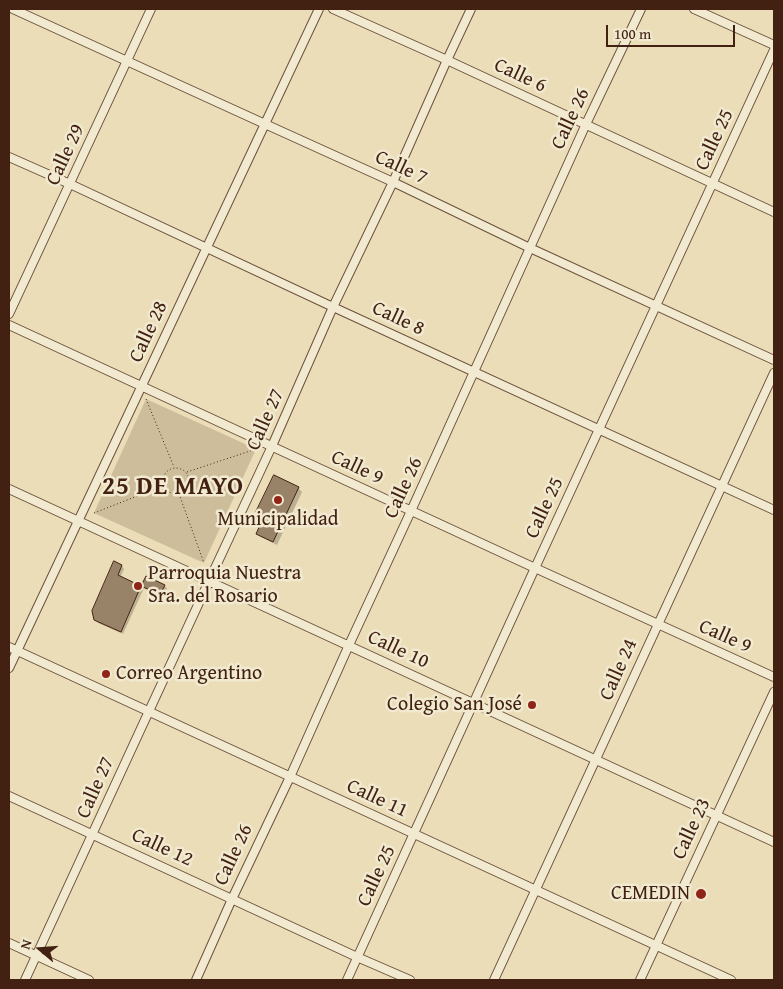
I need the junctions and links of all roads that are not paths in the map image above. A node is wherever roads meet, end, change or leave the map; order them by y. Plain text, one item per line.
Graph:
1 (13, 9) edge
2 (151, 9) edge
3 (319, 9) edge
4 (334, 9) edge
5 (471, 9) edge
6 (641, 9) edge
7 (694, 9) edge
8 (774, 45) edge
9 (774, 50) edge
10 (447, 60) junction
11 (127, 61) junction
12 (265, 124) junction
13 (586, 124) junction
14 (9, 157) edge
15 (393, 182) junction
16 (713, 183) junction
17 (70, 184) junction
18 (774, 212) edge
19 (207, 248) junction
20 (530, 248) junction
21 (657, 306) junction
22 (333, 307) junction
23 (9, 314) edge
24 (9, 325) edge
25 (774, 360) edge
26 (474, 372) junction
27 (774, 373) edge
28 (141, 386) junction
29 (600, 429) junction
30 (272, 446) junction
31 (722, 486) junction
32 (9, 489) edge
33 (774, 510) edge
34 (411, 511) junction
35 (78, 522) junction
36 (535, 568) junction
37 (209, 581) junction
38 (658, 624) junction
39 (349, 645) junction
40 (9, 647) edge
41 (17, 651) junction
42 (9, 668) edge
43 (774, 677) edge
44 (774, 692) edge
45 (474, 703) junction
46 (149, 712) junction
47 (597, 760) junction
48 (290, 777) junction
49 (9, 796) edge
50 (716, 815) junction
51 (414, 833) junction
52 (93, 834) junction
53 (774, 842) edge
54 (537, 890) junction
55 (232, 899) junction
56 (9, 943) edge
57 (657, 946) junction
58 (36, 956) junction
59 (358, 957) junction
60 (26, 980) edge
61 (89, 980) edge
62 (196, 980) edge
63 (347, 980) edge
64 (410, 980) edge
65 (494, 980) edge
66 (640, 980) edge
67 (731, 980) edge

1 - 11 street, Calle 7
2 - 11 street, Calle 29
3 - 12 street, Calle 28
4 - 10 street, Calle 6
5 - 10 street, Calle 27
6 - 13 street, Calle 26
7 - 8 street
9 - 16 street, Calle 25
10 - 13 street, Calle 6
10 - 15 street, Calle 27
11 - 12 street, Calle 7
11 - 17 street, Calle 29
12 - 15 street, Calle 7
12 - 19 street, Calle 28
13 - 16 street, Calle 6
13 - 20 street, Calle 26
14 - 17 street, Calle 8
15 - 20 street, Calle 7
15 - 22 street, Calle 27
16 - 18 street, Calle 6
16 - 21 street, Calle 25
17 - 19 street, Calle 8
17 - 23 street, Calle 29
19 - 22 street, Calle 8
19 - 28 street, Calle 28
20 - 21 street, Calle 7
20 - 26 street, Calle 26
21 - 25 street, Calle 7
21 - 29 street, Calle 25
22 - 26 street, Calle 8
22 - 30 street, Calle 27
24 - 28 street, Calle 9
26 - 29 street, Calle 8
26 - 34 street, Calle 26
27 - 31 street, Calle 24
28 - 30 street, Calle 9
28 - 35 street, Calle 28
29 - 31 street, Calle 8
29 - 36 street, Calle 25
30 - 34 street, Calle 9
30 - 37 street, Calle 27
31 - 33 street, Calle 8
31 - 38 street, Calle 24
32 - 35 street, Calle 10
34 - 36 street, Calle 9
34 - 39 street, Calle 26
35 - 37 street, Calle 10
35 - 41 street, Calle 28
36 - 38 street, Calle 9
36 - 45 street, Calle 25
37 - 39 street, Calle 10
37 - 46 street, Calle 27
38 - 43 street, Calle 9
38 - 47 street, Calle 24
39 - 45 street, Calle 10
39 - 48 street, Calle 26
40 - 41 street, Calle 11
41 - 42 street, Calle 28
41 - 46 street, Calle 11
44 - 50 street, Calle 23
45 - 47 street, Calle 10
45 - 51 street, Calle 25
46 - 48 street, Calle 11
46 - 52 street, Calle 27
47 - 50 street, Calle 10
47 - 54 street, Calle 24
48 - 51 street, Calle 11
48 - 55 street, Calle 26
49 - 52 street, Calle 12
50 - 53 street, Calle 10
50 - 57 street, Calle 23
51 - 54 street, Calle 11
51 - 59 street, Calle 25
52 - 55 street, Calle 12
52 - 58 street, Calle 27
54 - 57 street, Calle 11
54 - 65 street, Calle 24
55 - 59 street, Calle 12
55 - 62 street, Calle 26
56 - 58 street
57 - 66 street, Calle 23
57 - 67 street, Calle 11
58 - 60 street, Calle 27
58 - 61 street
59 - 63 street, Calle 25
59 - 64 street, Calle 12

